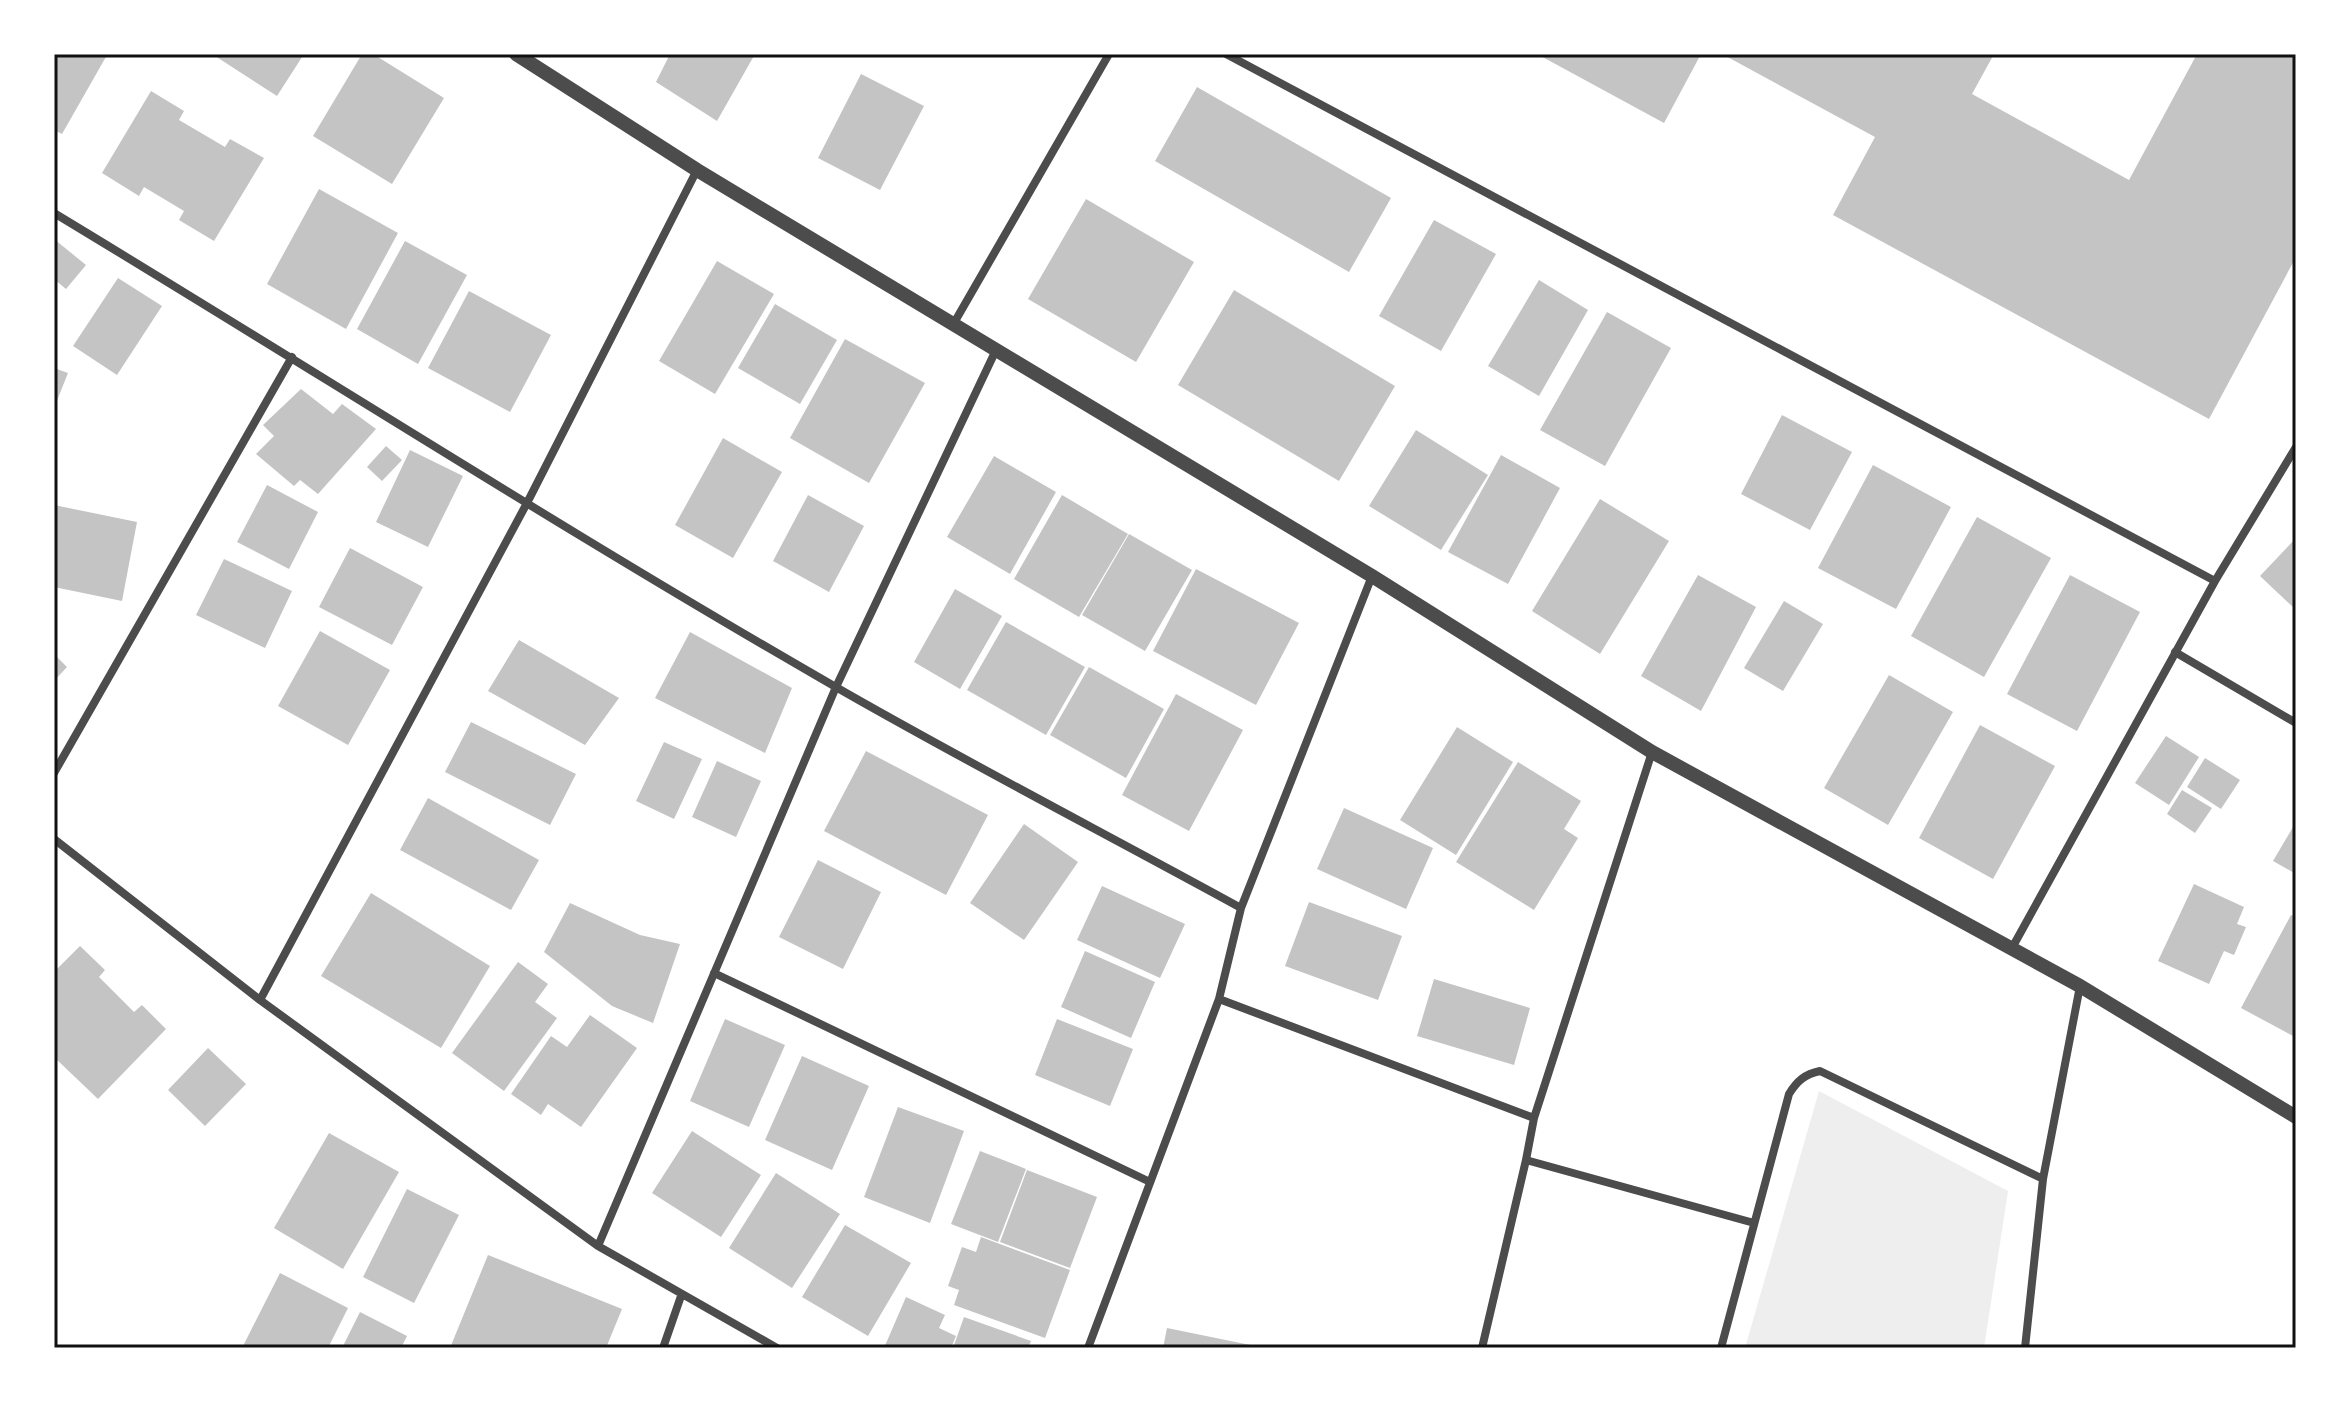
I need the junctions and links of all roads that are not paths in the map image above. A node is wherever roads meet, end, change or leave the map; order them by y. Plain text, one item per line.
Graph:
1 (516, 54) edge
2 (1109, 54) edge
3 (1226, 54) edge
4 (697, 170) junction
5 (54, 213) edge
6 (954, 323) junction
7 (997, 349) junction
8 (292, 357) junction
9 (2296, 447) edge
10 (527, 503) junction
11 (1372, 576) junction
12 (2215, 581) junction
13 (2175, 652) junction
14 (836, 687) junction
15 (2296, 723) edge
16 (1652, 752) junction
17 (54, 773) edge
18 (54, 839) edge
19 (1241, 908) junction
20 (2012, 948) junction
21 (714, 973) junction
22 (2080, 986) junction
23 (1219, 999) junction
24 (260, 1000) junction
25 (2296, 1117) edge
26 (1534, 1118) junction
27 (1526, 1160) junction
28 (2043, 1179) junction
29 (1150, 1182) junction
30 (1754, 1223) junction
31 (598, 1246) junction
32 (681, 1296) junction
33 (663, 1348) edge
34 (777, 1348) edge
35 (1088, 1348) edge
36 (1482, 1348) edge
37 (1721, 1348) edge
38 (2025, 1348) edge

1 - 4 street
2 - 6 street
3 - 12 street
4 - 6 street
4 - 10 street
5 - 8 street
6 - 7 street
7 - 11 street
7 - 14 street
8 - 10 street
8 - 17 street
9 - 12 street
10 - 14 street
10 - 24 street
11 - 16 street
11 - 19 street
12 - 13 street
13 - 15 street
13 - 20 street
14 - 19 street
14 - 21 street
16 - 20 street
16 - 26 street
18 - 24 street
19 - 23 street
20 - 22 street
21 - 29 street
21 - 31 street
22 - 25 street
22 - 28 street
23 - 26 street
23 - 29 street
24 - 31 street
26 - 27 street
27 - 30 street
27 - 36 street
28 - 30 street
28 - 38 street
29 - 35 street
30 - 37 street
31 - 32 street
32 - 33 street
32 - 34 street

